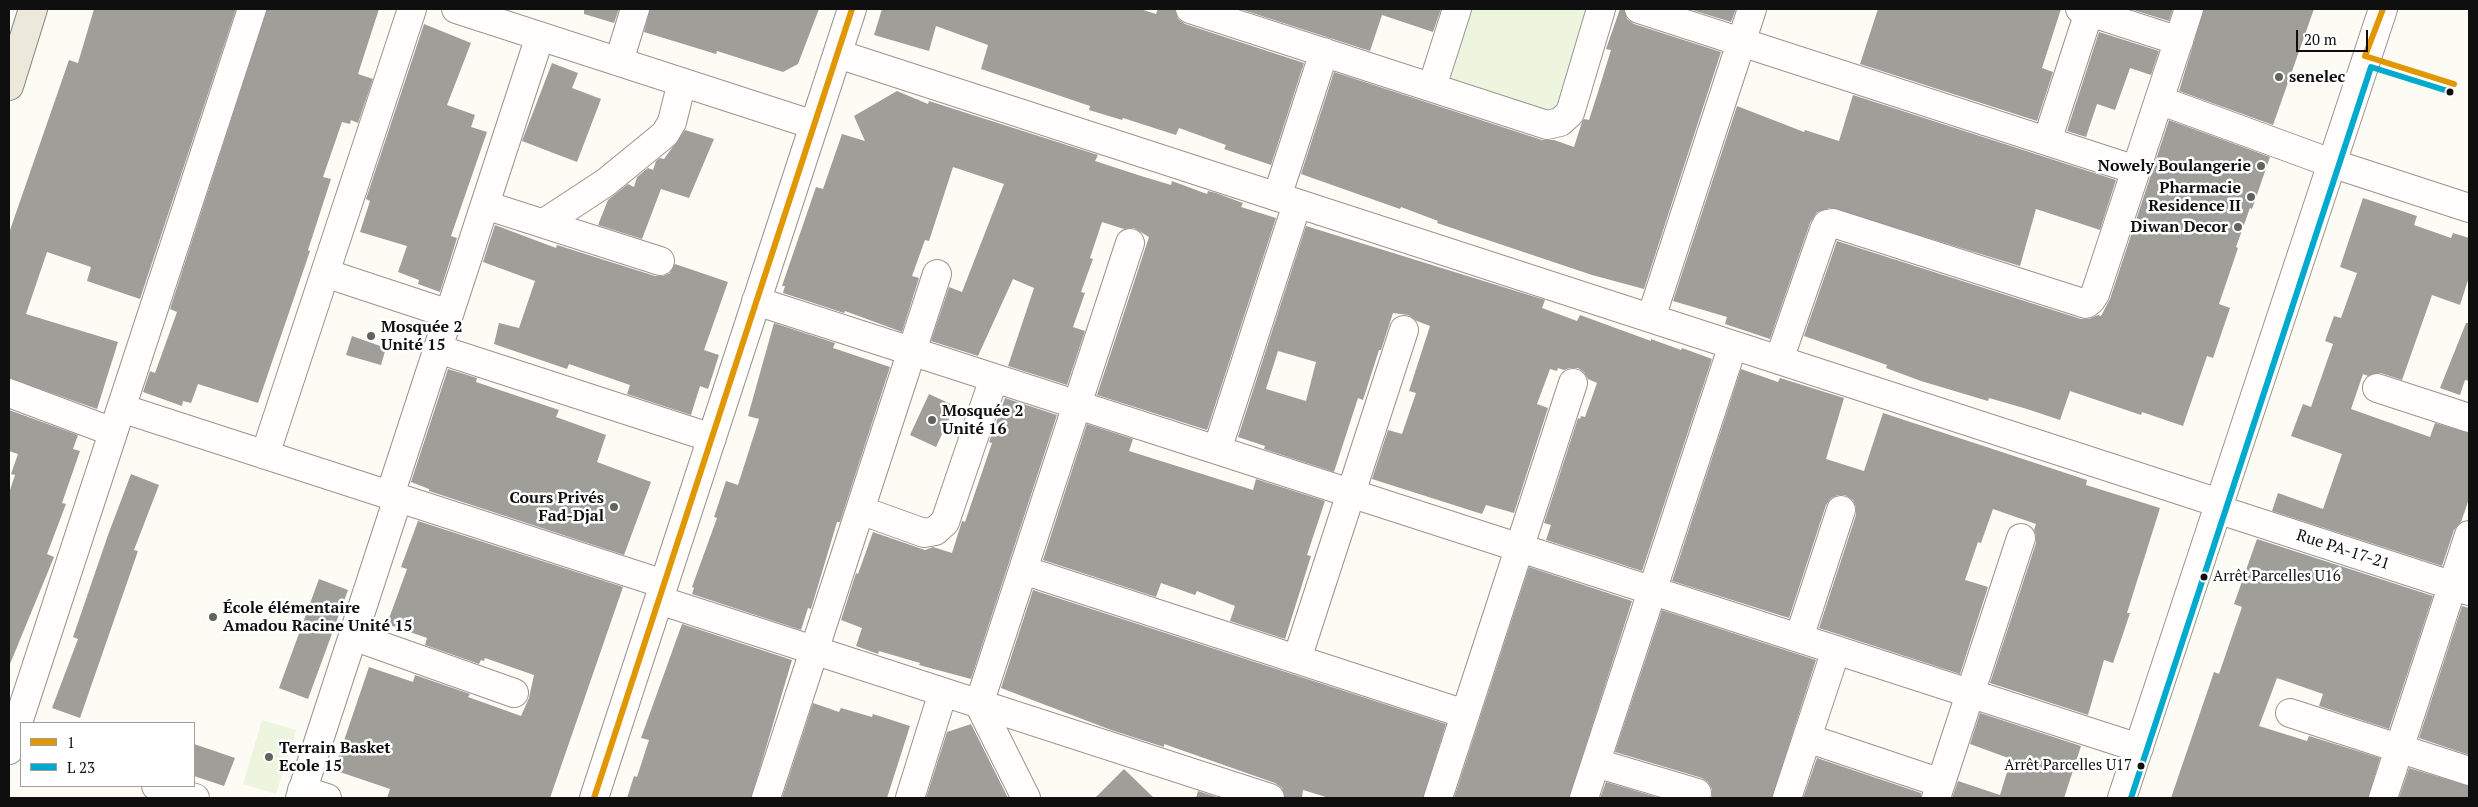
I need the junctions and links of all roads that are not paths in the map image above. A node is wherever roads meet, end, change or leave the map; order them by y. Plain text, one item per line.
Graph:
1 (33, 9) edge
2 (252, 9) edge
3 (412, 9) edge
4 (456, 9) edge
5 (635, 9) edge
6 (852, 9) edge
7 (1190, 9) edge
8 (1457, 9) edge
9 (1601, 9) edge
10 (1639, 9) edge
11 (1752, 9) edge
12 (2189, 9) edge
13 (2382, 9) edge
14 (2085, 10) edge
15 (540, 36) junction
16 (2179, 41) junction
17 (1742, 42) junction
18 (1324, 52) junction
19 (838, 54) junction
20 (618, 61) junction
21 (682, 82) junction
22 (9, 86) edge
23 (1432, 87) junction
24 (2159, 100) junction
25 (814, 125) junction
26 (2046, 141) junction
27 (2331, 163) junction
28 (2136, 170) junction
29 (1287, 200) junction
30 (485, 204) junction
31 (2469, 208) edge
32 (544, 223) junction
33 (1130, 243) dead end
34 (660, 261) dead end
35 (325, 273) junction
36 (937, 274) dead end
37 (756, 301) junction
38 (449, 314) junction
39 (1651, 318) junction
40 (1404, 330) dead end
41 (1733, 345) junction
42 (438, 349) junction
43 (912, 351) junction
44 (1779, 360) junction
45 (994, 378) junction
46 (1573, 384) dead end
47 (2377, 388) dead end
48 (9, 393) edge
49 (1077, 405) junction
50 (2469, 418) edge
51 (117, 420) junction
52 (712, 438) junction
53 (1217, 450) junction
54 (265, 455) junction
55 (1351, 493) junction
56 (394, 497) junction
57 (2218, 506) junction
58 (860, 510) junction
59 (1841, 510) dead end
60 (2469, 535) edge
61 (2021, 538) dead end
62 (1520, 548) junction
63 (1023, 570) junction
64 (2461, 589) edge
65 (1652, 591) junction
66 (661, 592) junction
67 (353, 636) junction
68 (1799, 638) junction
69 (814, 650) junction
70 (1836, 650) junction
71 (1297, 659) junction
72 (943, 692) junction
73 (514, 693) dead end
74 (1970, 694) junction
75 (979, 704) junction
76 (2290, 713) dead end
77 (1465, 714) junction
78 (20, 722) edge
79 (20, 723) edge
80 (1807, 738) junction
81 (14, 742) edge
82 (2139, 748) junction
83 (2400, 748) junction
84 (1596, 763) junction
85 (2469, 771) edge
86 (159, 787) edge
87 (1938, 791) edge
88 (1697, 793) dead end
89 (310, 796) edge
90 (194, 798) edge
91 (594, 798) edge
92 (766, 798) edge
93 (910, 798) edge
94 (1026, 798) edge
95 (1270, 798) edge
96 (1438, 798) edge
97 (1584, 798) edge
98 (1787, 798) edge
99 (2122, 798) edge
100 (2383, 798) edge

1 - 22 main road
2 - 51 street
3 - 35 street
4 - 15 street
5 - 20 street
6 - 19 street
7 - 18 street
8 - 23 street
9 - 23 street
10 - 17 street
11 - 17 street
12 - 16 street
13 - 27 street
14 - 16 street
14 - 26 street
15 - 20 street
15 - 30 street
16 - 24 street
17 - 26 street
17 - 39 street
18 - 23 street
18 - 29 street
19 - 25 street
19 - 29 street, Rue PA-17-21
20 - 21 street
21 - 25 street
21 - 32 street
24 - 27 street
24 - 28 street
25 - 37 street
26 - 28 street
27 - 31 street
27 - 57 street
28 - 44 street
29 - 39 street, Rue PA-17-21
29 - 53 street
30 - 32 street
30 - 38 street
32 - 34 street
33 - 49 street
35 - 38 street
35 - 54 street
36 - 43 street
37 - 43 street
37 - 52 street
38 - 42 street
39 - 41 street, Rue PA-17-21
40 - 55 street
41 - 44 street, Rue PA-17-21
41 - 65 street
42 - 52 street
42 - 56 street
43 - 45 street
43 - 58 street
44 - 57 street, Rue PA-17-21
45 - 49 street
45 - 58 street
46 - 62 street
47 - 50 street
48 - 51 street
49 - 53 street
49 - 63 street
51 - 54 street
51 - 78 street
52 - 66 street
53 - 55 street
54 - 56 street
55 - 62 street
55 - 71 street
56 - 66 street
56 - 67 street
57 - 64 street, Rue PA-17-21
57 - 82 street
58 - 69 street
59 - 68 street
60 - 64 street
61 - 74 street
62 - 65 street
62 - 77 street
63 - 71 street
63 - 75 street
64 - 83 street
65 - 68 street
65 - 84 street
66 - 69 street
66 - 91 street
67 - 73 street
67 - 89 street
68 - 70 street
69 - 72 street
69 - 92 street
70 - 74 street
70 - 80 street
71 - 77 street
72 - 75 street
72 - 93 street
74 - 82 street
74 - 87 street
75 - 94 street
75 - 95 street
76 - 83 street
77 - 96 street
79 - 81 street
80 - 87 street
80 - 98 street
82 - 99 street
83 - 85 street
83 - 100 street
84 - 88 street
84 - 97 street
86 - 90 street

